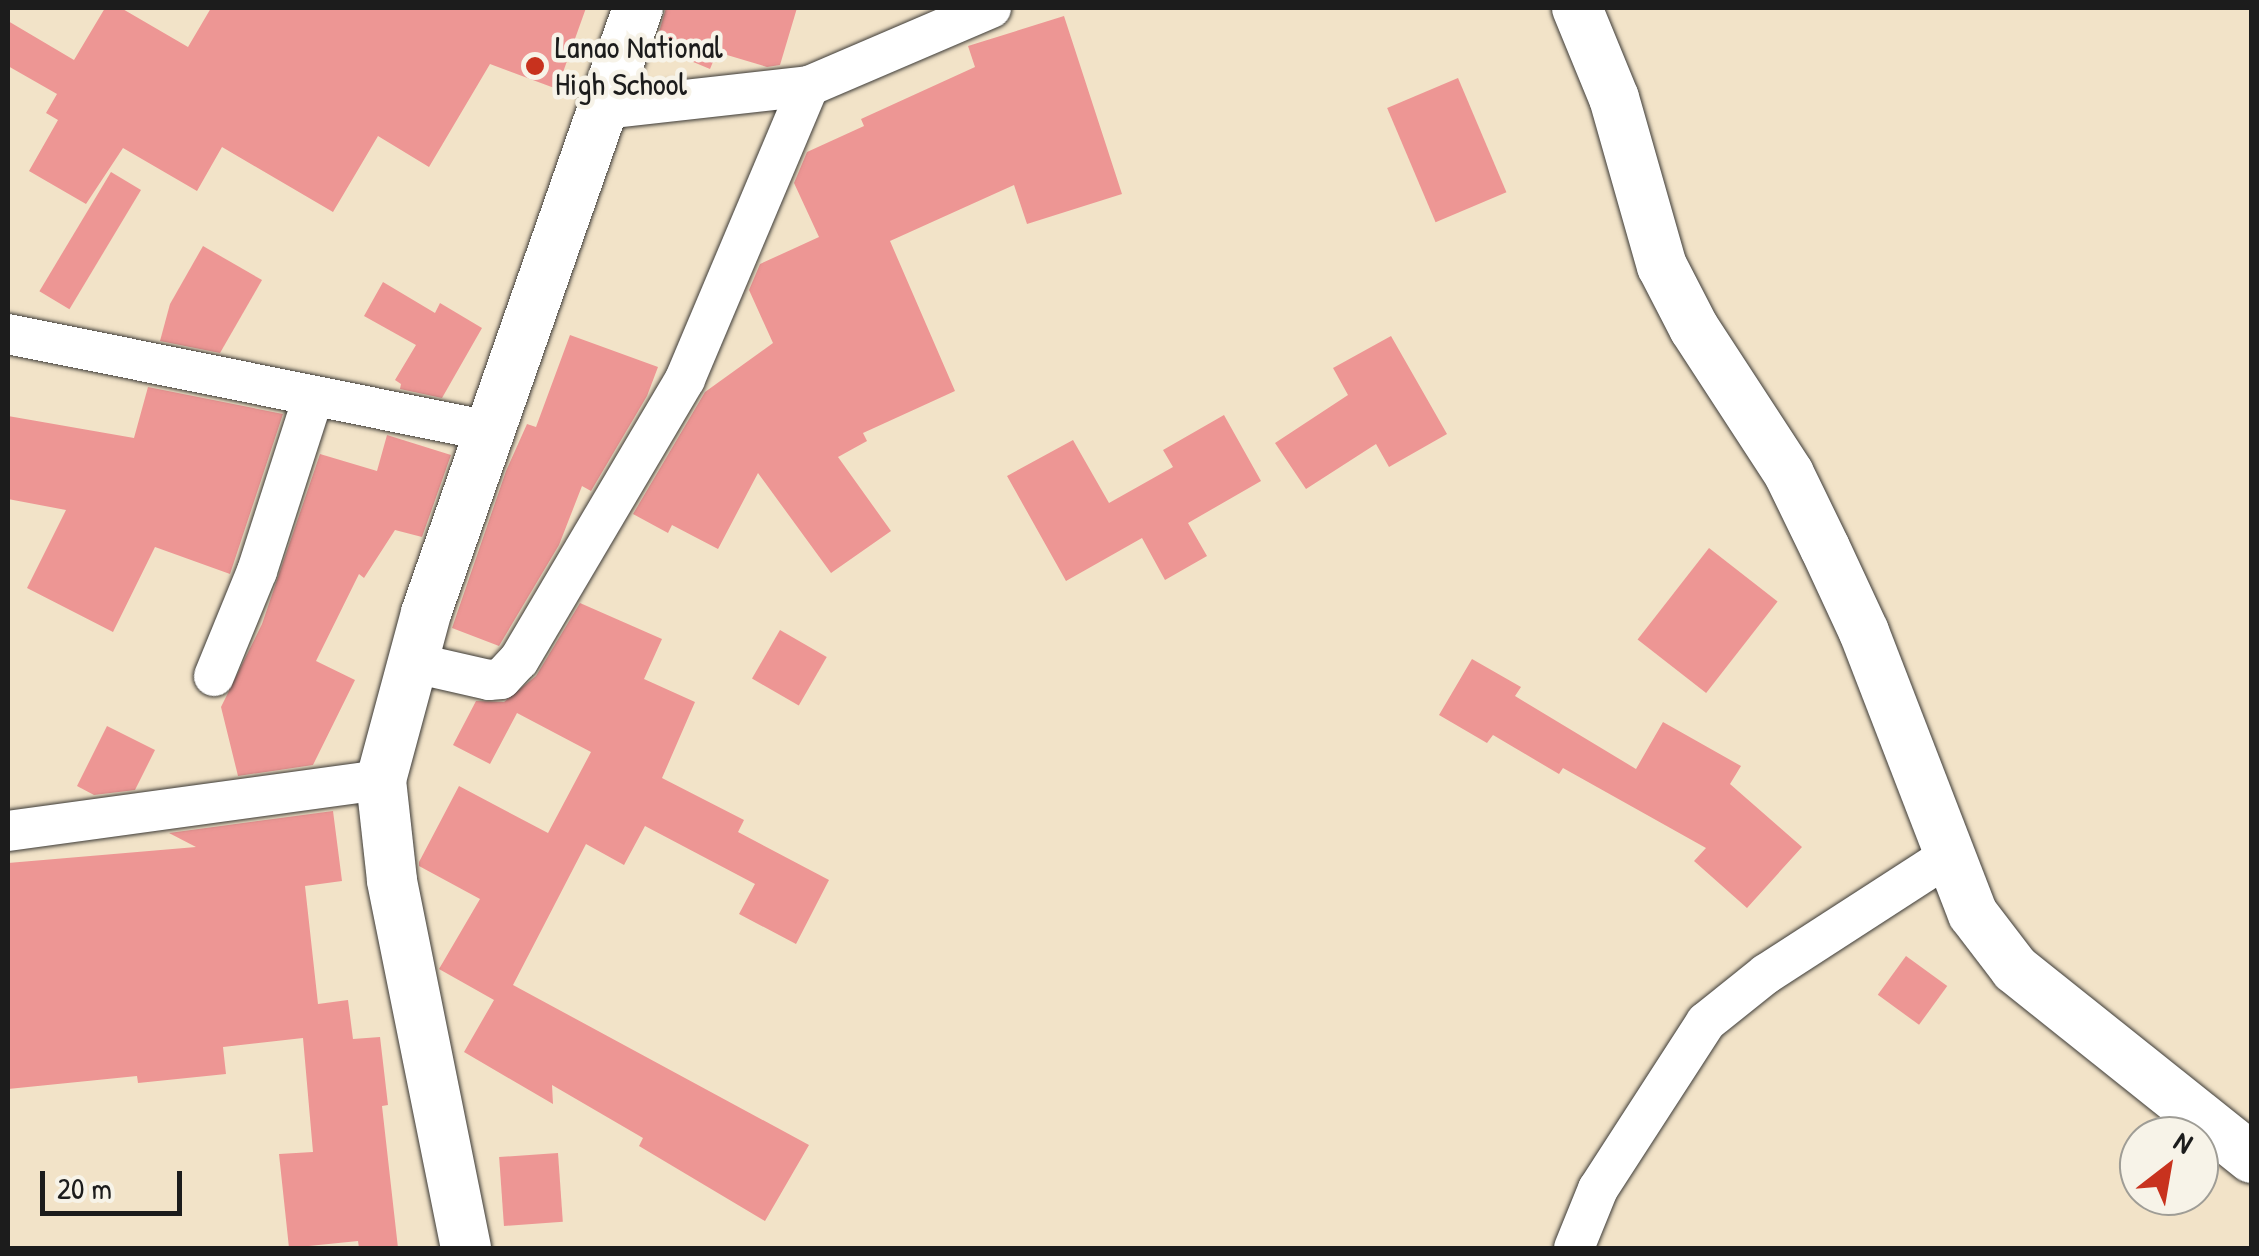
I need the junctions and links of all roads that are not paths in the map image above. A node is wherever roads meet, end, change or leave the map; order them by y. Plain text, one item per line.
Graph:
1 (638, 8) edge
2 (991, 8) edge
3 (1576, 8) edge
4 (809, 86) junction
5 (605, 108) junction
6 (8, 334) edge
7 (313, 398) junction
8 (488, 430) junction
9 (410, 662) junction
10 (214, 676) dead end
11 (381, 780) junction
12 (8, 831) edge
13 (1950, 855) junction
14 (2252, 1158) edge
15 (466, 1248) edge
16 (1574, 1248) edge

1 - 5 street
2 - 4 street
3 - 13 street
4 - 5 street
4 - 9 street
5 - 8 street
6 - 7 street
7 - 8 street
7 - 10 street
8 - 9 street
9 - 11 street
11 - 12 street
11 - 15 street
13 - 14 street
13 - 16 street

